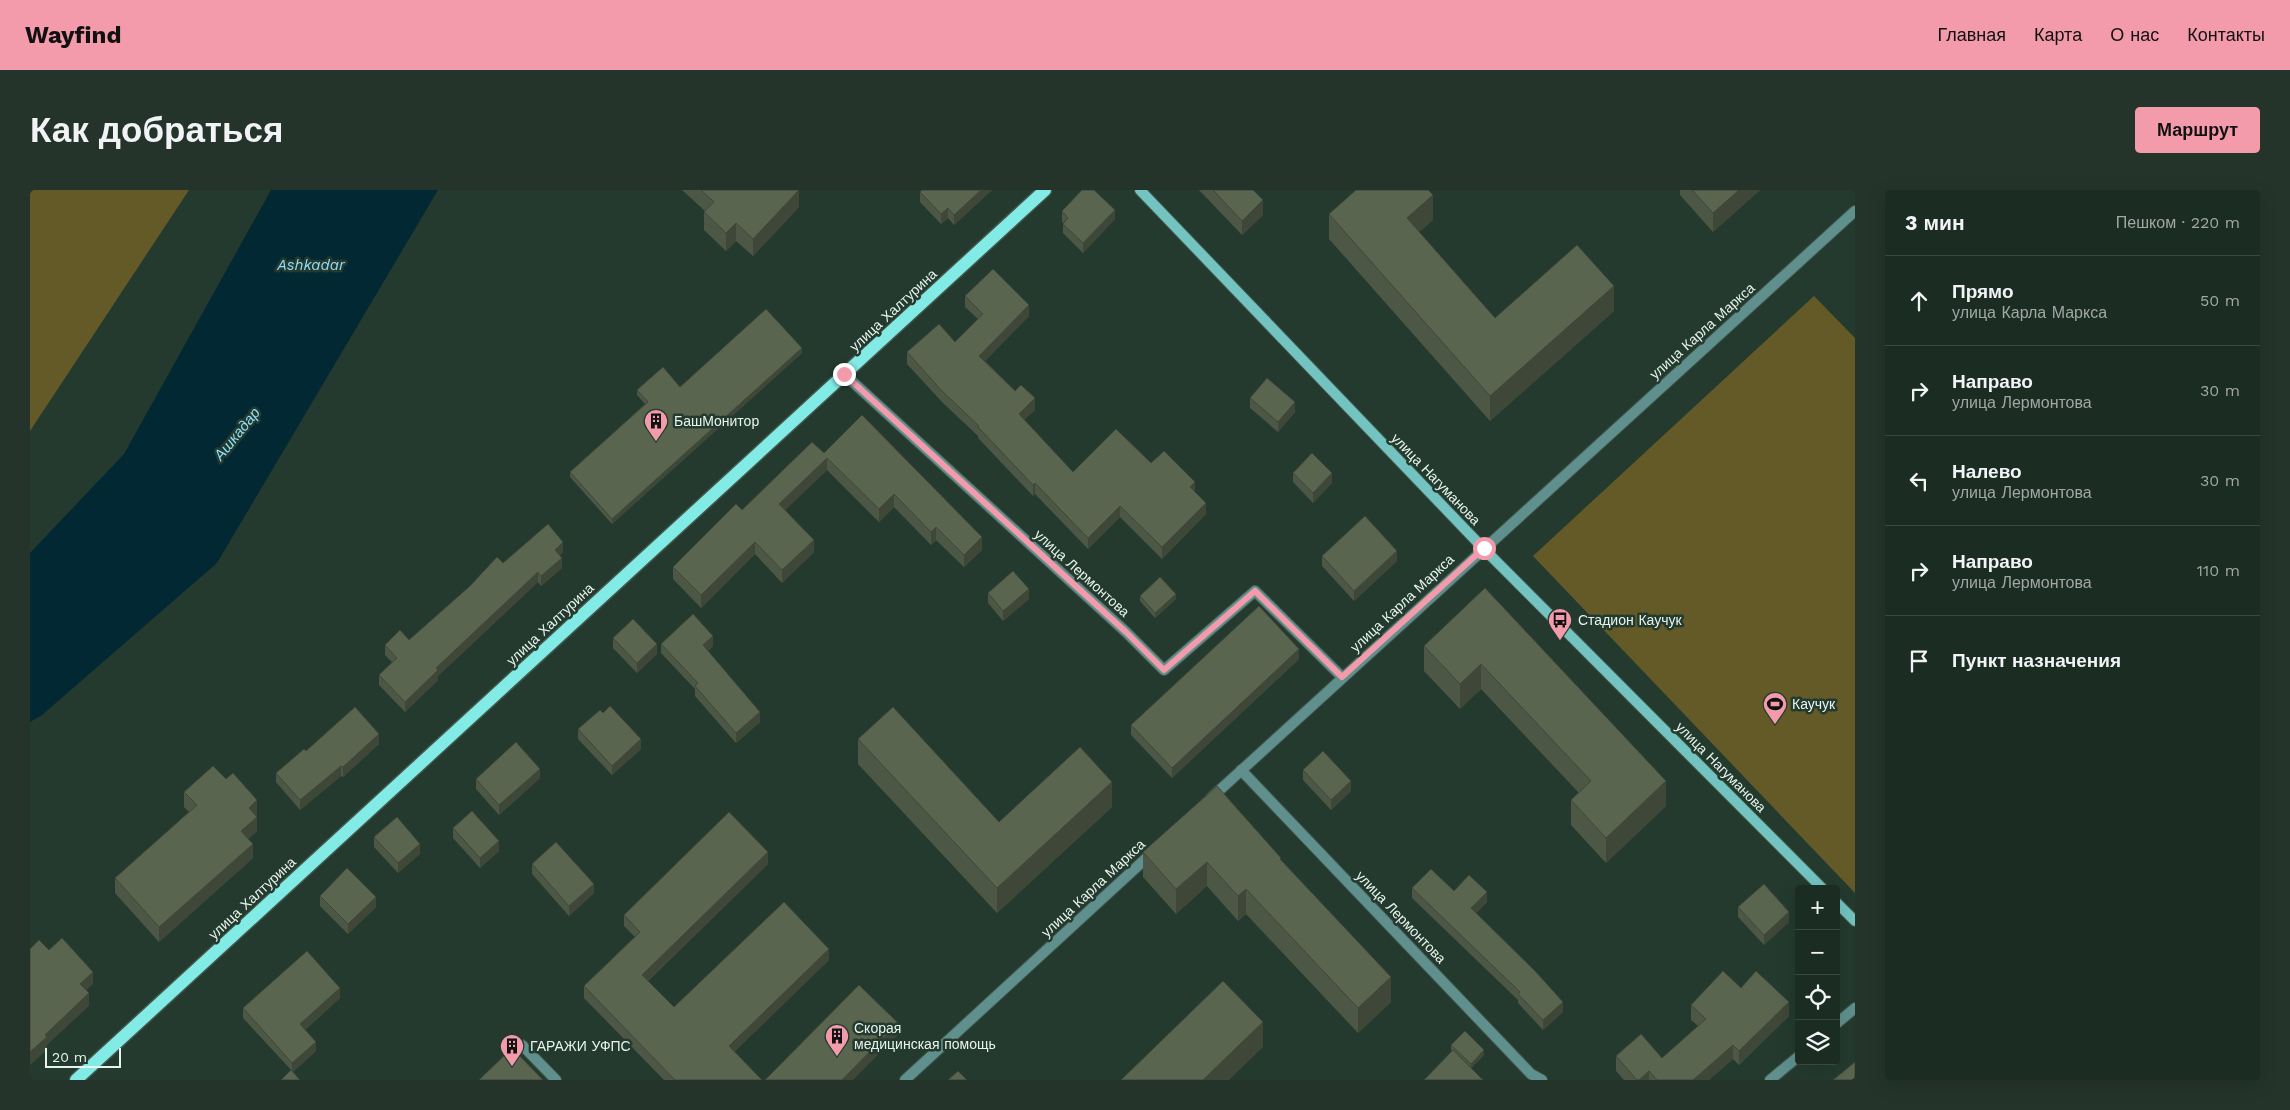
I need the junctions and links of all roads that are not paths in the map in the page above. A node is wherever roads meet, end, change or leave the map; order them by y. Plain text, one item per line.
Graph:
1 (1045, 190) edge
2 (1140, 190) edge
3 (1855, 211) edge
4 (844, 374) junction
5 (1484, 548) junction
6 (1342, 677) junction
7 (1241, 770) junction
8 (1205, 804) edge
9 (1161, 844) edge
10 (1819, 885) edge
11 (1840, 906) edge
12 (1855, 921) edge
13 (1855, 1008) edge
14 (1840, 1021) edge
15 (522, 1045) dead end
16 (1795, 1059) edge
17 (76, 1080) edge
18 (556, 1080) edge
19 (905, 1080) edge
20 (1542, 1080) edge
21 (1770, 1080) edge

1 - 4 main road, улица Халтурина
2 - 5 main road, улица Нагуманова
3 - 5 street, улица Карла Маркса
4 - 6 street, улица Лермонтова
4 - 17 main road, улица Халтурина
5 - 6 street, улица Карла Маркса
5 - 10 main road, улица Нагуманова
6 - 7 street, улица Карла Маркса
7 - 8 street, улица Карла Маркса
7 - 20 street, улица Лермонтова
9 - 19 street, улица Карла Маркса
11 - 12 main road
13 - 14 street
15 - 18 street
16 - 21 street

